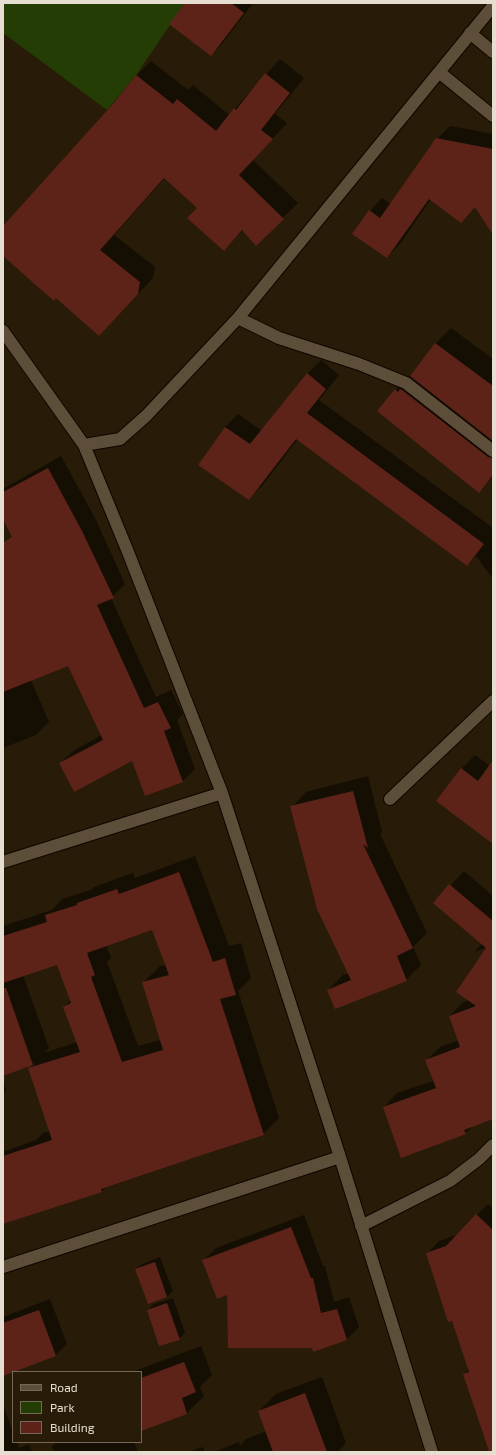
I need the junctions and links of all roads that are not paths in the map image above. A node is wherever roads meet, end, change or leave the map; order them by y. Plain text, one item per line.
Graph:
1 (493, 6) edge
2 (470, 34) junction
3 (493, 52) edge
4 (439, 72) junction
5 (493, 116) edge
6 (238, 318) junction
7 (3, 331) edge
8 (84, 445) junction
9 (493, 450) edge
10 (493, 701) edge
11 (222, 793) junction
12 (390, 799) dead end
13 (3, 862) edge
14 (493, 1145) edge
15 (340, 1157) junction
16 (361, 1226) junction
17 (3, 1268) edge
18 (432, 1452) edge

1 - 2 street
2 - 3 street
2 - 4 street
4 - 5 street
4 - 6 street
6 - 8 street
6 - 9 street
7 - 8 street
8 - 11 street
10 - 12 street
11 - 13 street
11 - 15 street
14 - 16 street
15 - 16 street
15 - 17 street
16 - 18 street

